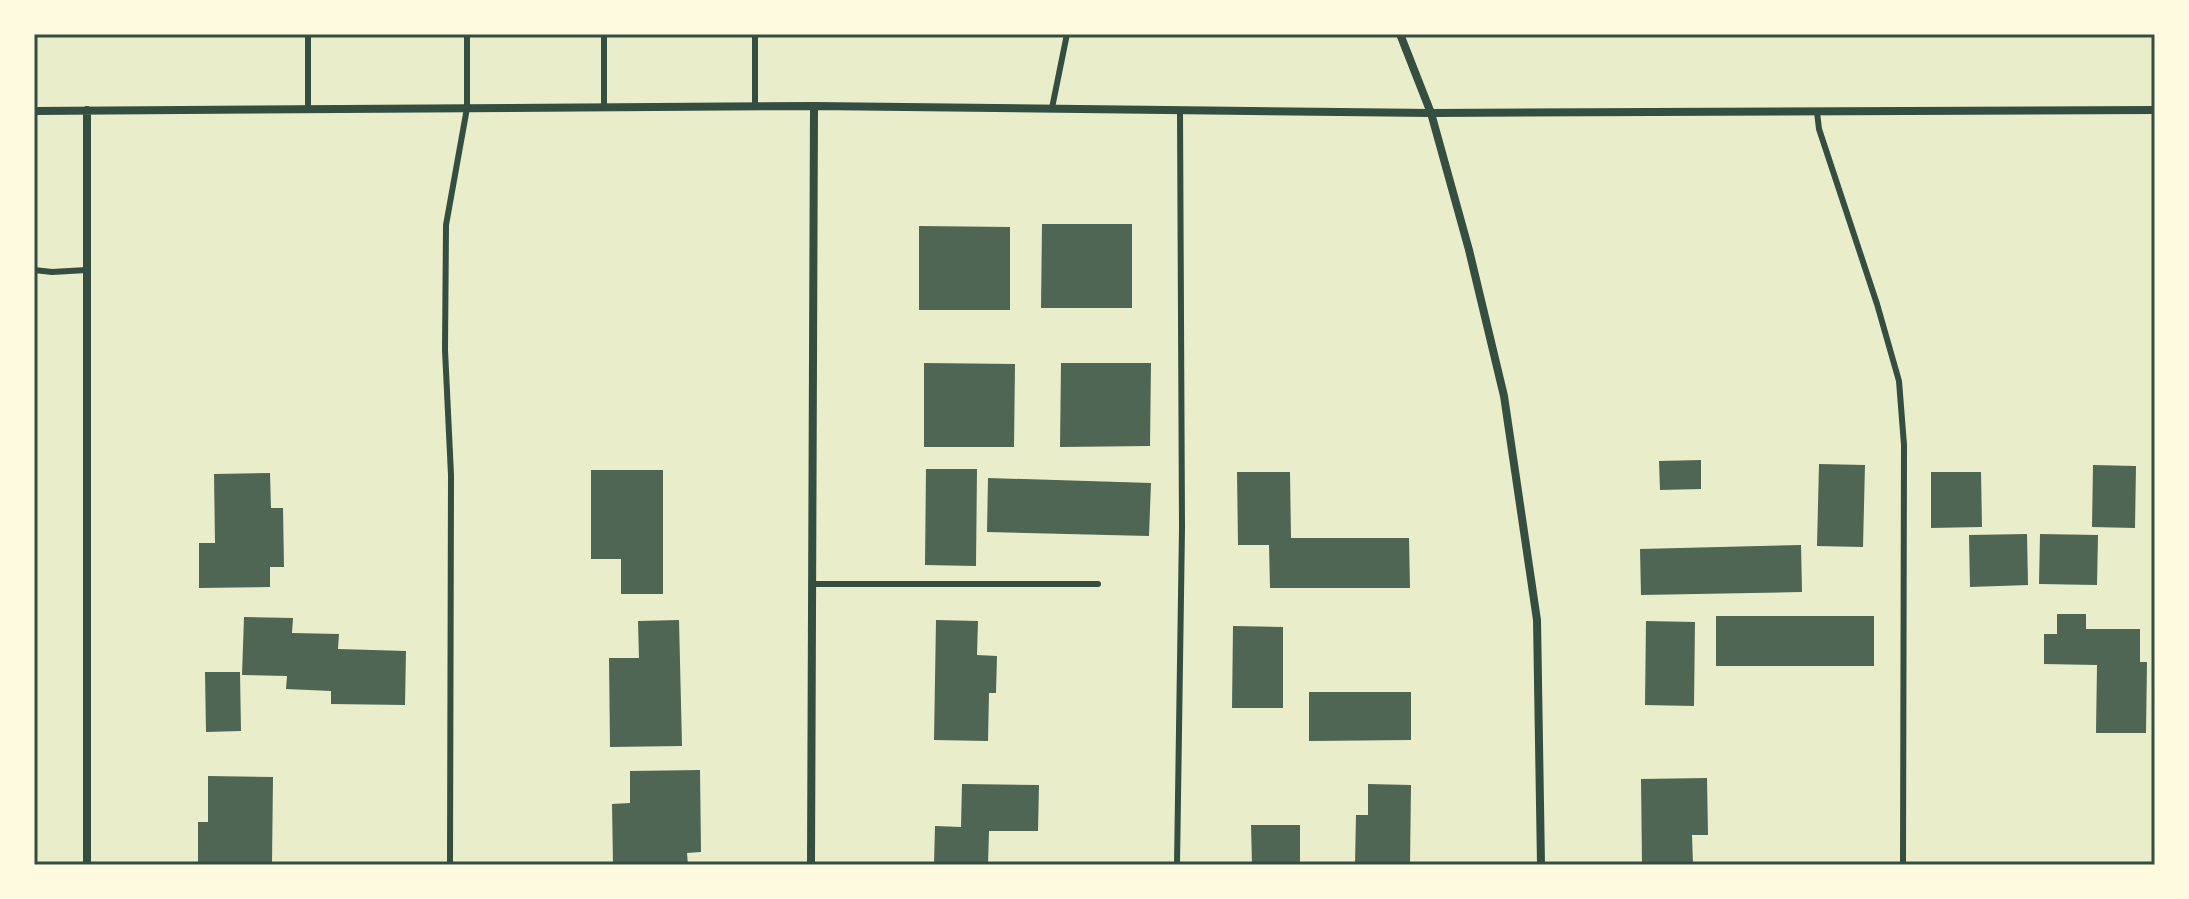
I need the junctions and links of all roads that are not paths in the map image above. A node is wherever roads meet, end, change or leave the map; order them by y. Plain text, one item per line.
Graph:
1 (308, 34) edge
2 (467, 34) edge
3 (604, 34) edge
4 (755, 34) edge
5 (1067, 34) edge
6 (1400, 34) edge
7 (755, 106) junction
8 (814, 106) junction
9 (604, 107) junction
10 (467, 108) junction
11 (1052, 108) junction
12 (308, 109) junction
13 (87, 110) junction
14 (1180, 110) junction
15 (2155, 110) edge
16 (34, 111) edge
17 (1817, 112) junction
18 (1431, 113) junction
19 (34, 270) edge
20 (87, 270) junction
21 (812, 584) junction
22 (1098, 584) dead end
23 (87, 865) edge
24 (450, 865) edge
25 (811, 865) edge
26 (1177, 865) edge
27 (1541, 865) edge
28 (1903, 865) edge

1 - 12 lane
2 - 10 lane
3 - 9 lane
4 - 7 lane
5 - 11 lane
6 - 18 street
7 - 8 street
7 - 9 street
8 - 11 street
8 - 21 street
9 - 10 street
10 - 12 street
10 - 24 lane
11 - 14 street
12 - 13 street
13 - 16 street
13 - 20 street
14 - 18 street
14 - 26 lane
15 - 17 street
17 - 18 street
17 - 28 lane
18 - 27 street
19 - 20 lane
20 - 23 street
21 - 22 lane
21 - 25 street

